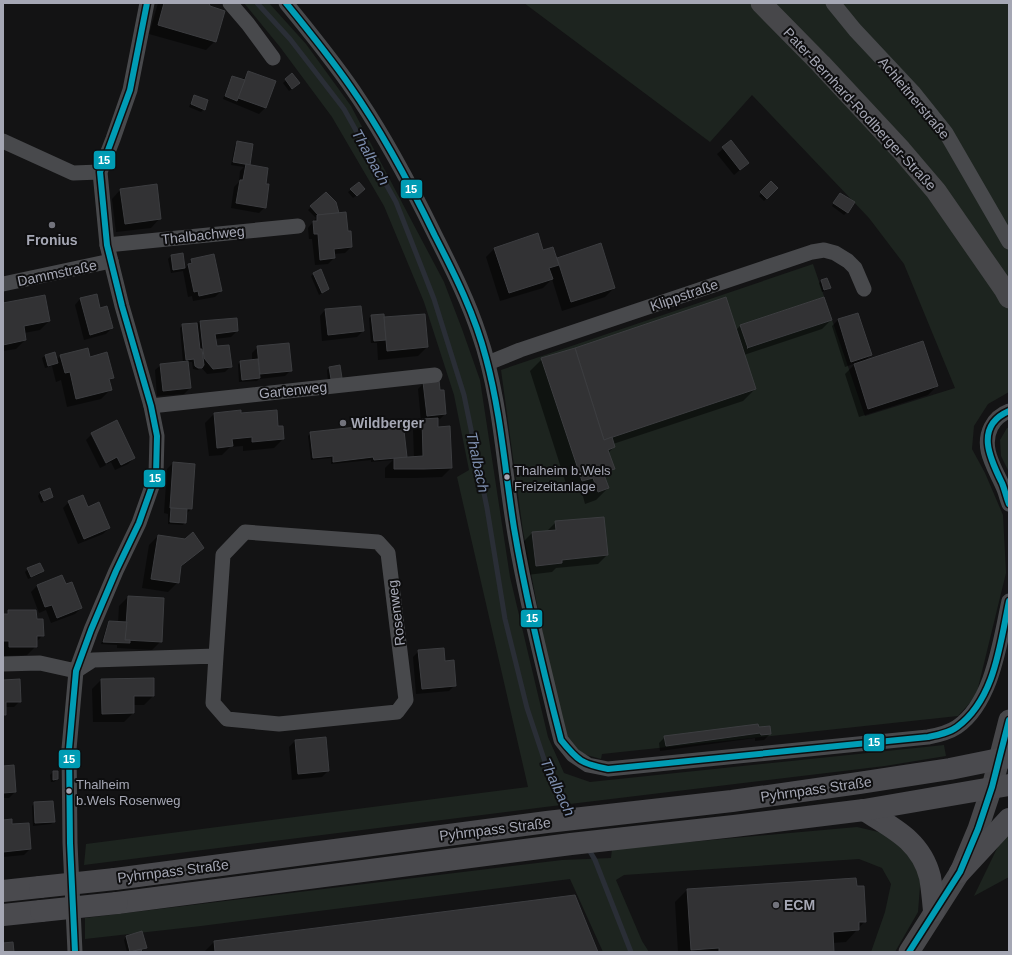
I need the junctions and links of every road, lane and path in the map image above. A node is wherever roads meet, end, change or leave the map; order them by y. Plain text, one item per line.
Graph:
1 (146, 3) edge
2 (230, 3) edge
3 (286, 3) edge
4 (761, 3) edge
5 (833, 3) edge
6 (273, 58) dead end
7 (3, 141) edge
8 (100, 172) junction
9 (298, 226) dead end
10 (1009, 242) edge
11 (107, 245) junction
12 (111, 261) junction
13 (3, 284) edge
14 (864, 289) dead end
15 (1009, 298) edge
16 (488, 362) junction
17 (435, 374) dead end
18 (151, 406) junction
19 (1009, 411) edge
20 (1009, 504) edge
21 (1009, 601) edge
22 (216, 656) junction
23 (3, 664) edge
24 (76, 670) junction
25 (1009, 720) edge
26 (1004, 759) edge
27 (1000, 786) edge
28 (864, 810) junction
29 (1009, 819) edge
30 (960, 872) junction
31 (3, 891) edge
32 (934, 911) junction
33 (3, 915) edge
34 (75, 952) edge
35 (909, 952) edge

1 - 8 street
2 - 6 street
3 - 16 street
4 - 15 main road, Pater-Bernhard-Rodlberger-Straße
5 - 10 street, Achleitnerstraße
7 - 8 street
8 - 11 street
9 - 11 street, Thalbachweg
11 - 12 street
12 - 13 street, Dammstraße
12 - 18 street
14 - 16 street, Klippstraße
16 - 21 street
17 - 18 street, Gartenweg
18 - 24 street
19 - 20 street
22 - 22 street, Rosenweg
22 - 24 street
23 - 24 street
24 - 34 street
25 - 26 main road
26 - 27 main road
26 - 31 main road, Pyhrnpass Straße, bridge
27 - 28 main road, Pyhrnpass Straße
27 - 30 main road
28 - 32 main road
28 - 33 main road, Pyhrnpass Straße, bridge
29 - 30 main road
30 - 32 main road
32 - 35 main road

